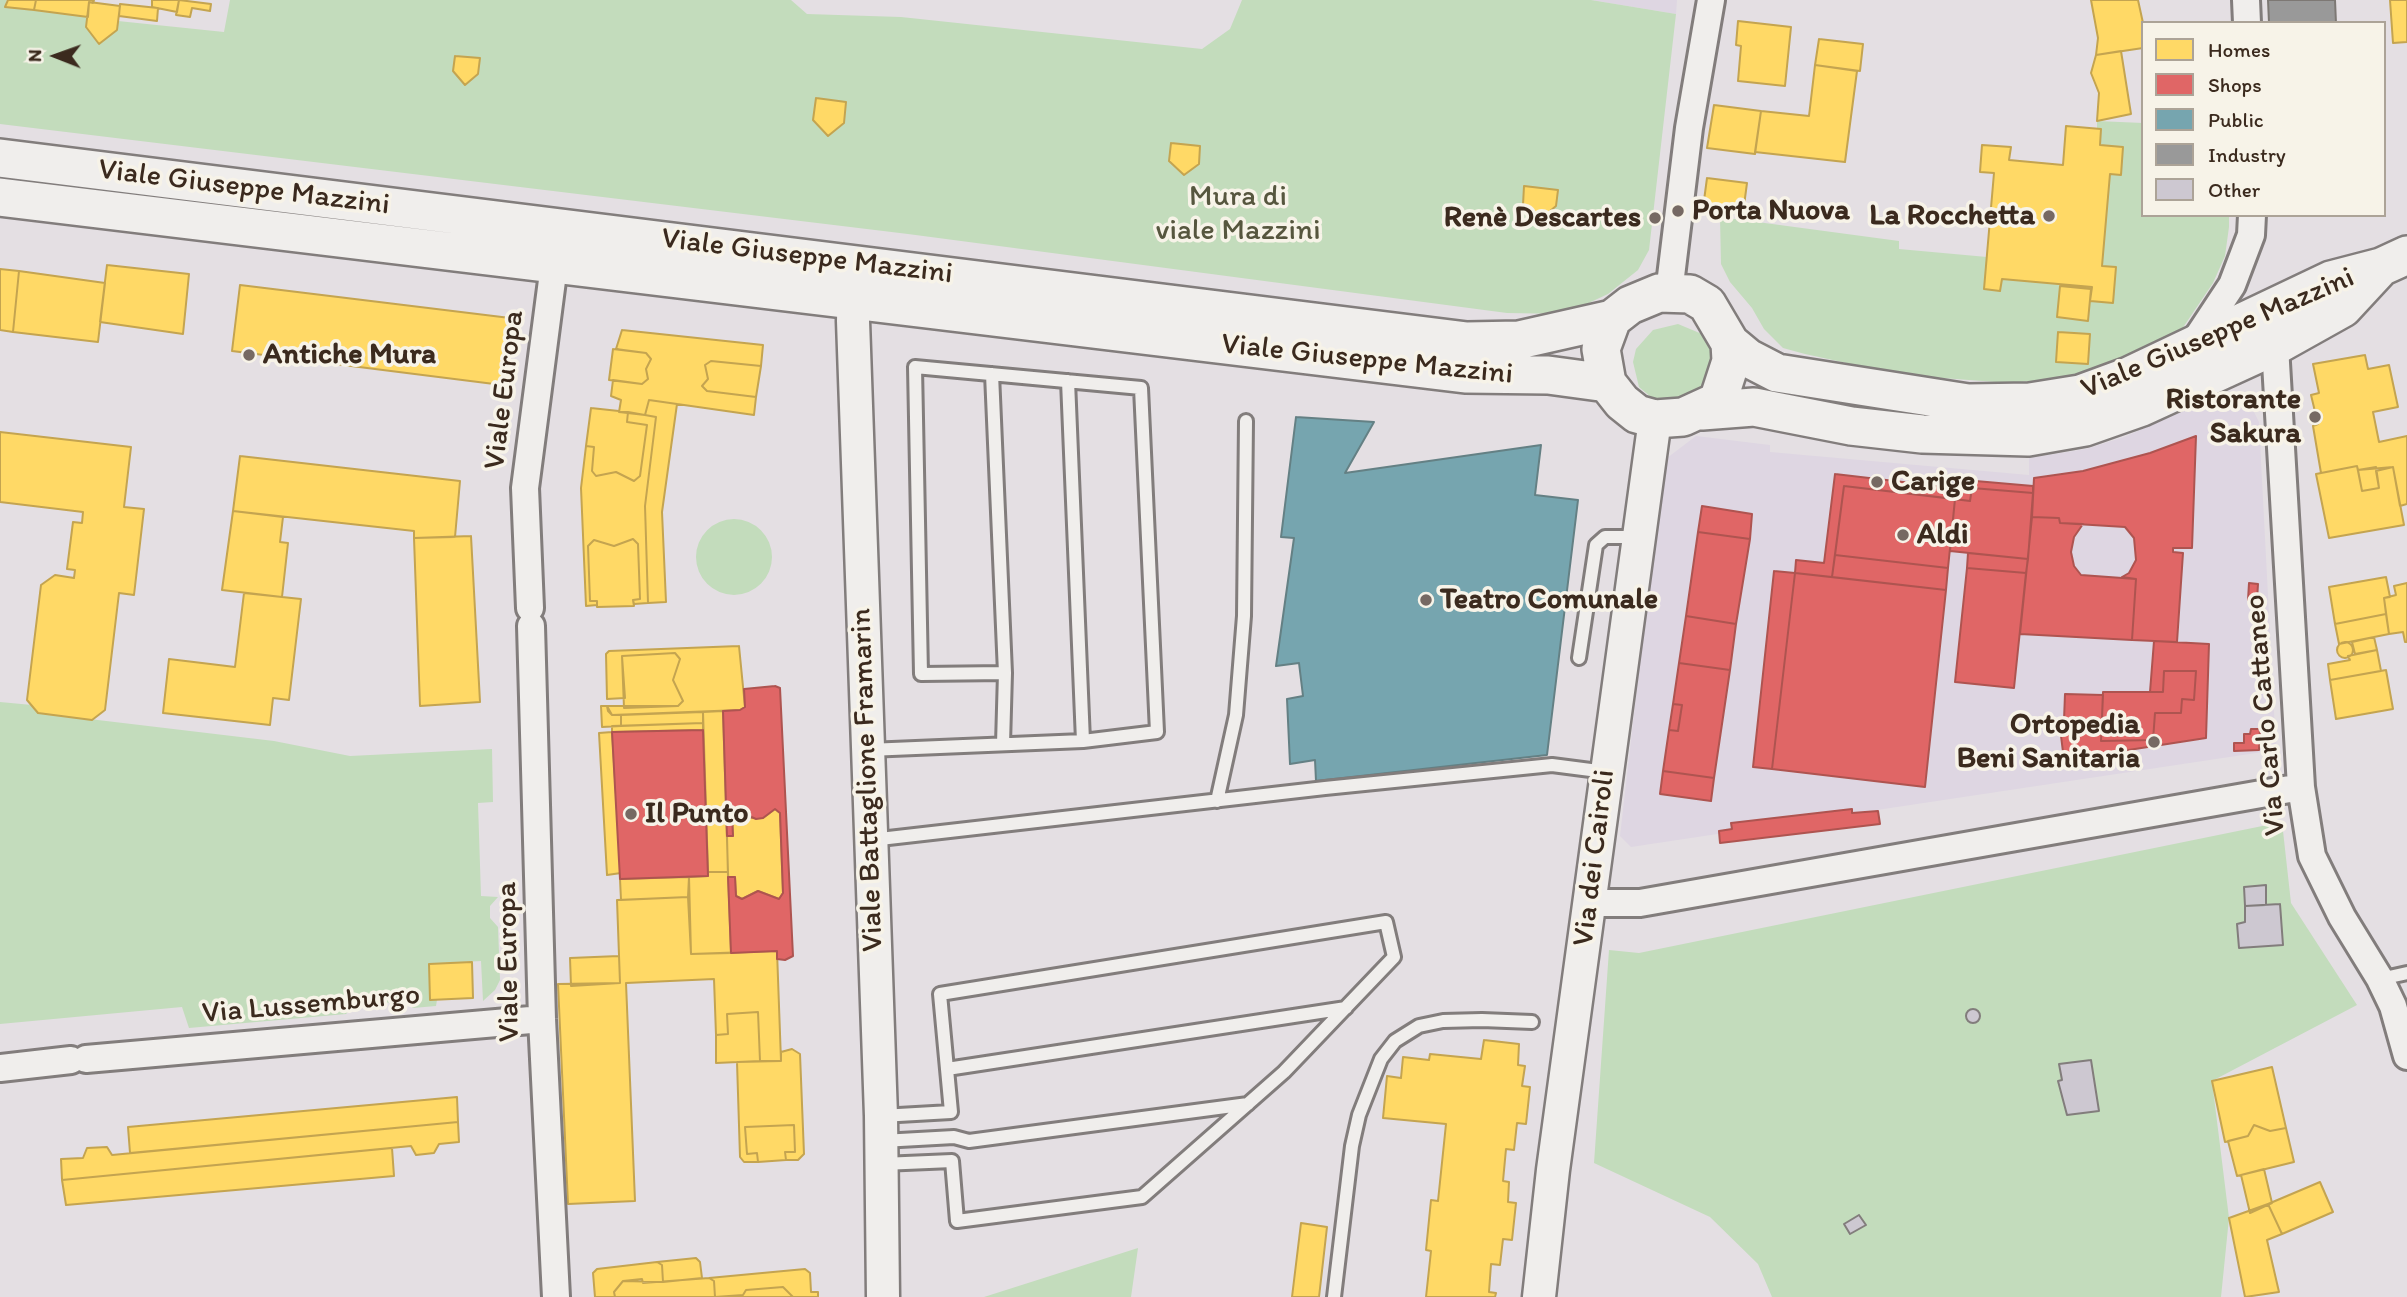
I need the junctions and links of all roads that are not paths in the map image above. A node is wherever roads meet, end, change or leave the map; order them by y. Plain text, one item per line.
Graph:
1 (1711, 0) edge
2 (2246, 0) edge
3 (2247, 21) edge
4 (0, 158) edge
5 (0, 197) edge
6 (2252, 217) edge
7 (2394, 261) edge
8 (855, 263) junction
9 (554, 265) junction
10 (1669, 293) junction
11 (854, 302) junction
12 (1612, 319) junction
13 (1730, 343) junction
14 (2193, 344) junction
15 (2276, 345) junction
16 (992, 374) junction
17 (1068, 381) junction
18 (1607, 383) junction
19 (1702, 411) junction
20 (1655, 419) junction
21 (1246, 421) dead end
22 (1639, 537) junction
23 (1579, 658) dead end
24 (1005, 673) junction
25 (1083, 741) junction
26 (1003, 744) junction
27 (868, 750) junction
28 (1606, 772) junction
29 (2301, 787) junction
30 (1217, 801) junction
31 (870, 841) junction
32 (1591, 903) junction
33 (2407, 973) edge
34 (2380, 979) junction
35 (2400, 1005) edge
36 (1346, 1008) junction
37 (542, 1019) junction
38 (1532, 1022) dead end
39 (2407, 1056) edge
40 (0, 1068) edge
41 (947, 1069) junction
42 (1248, 1104) junction
43 (881, 1140) junction
44 (556, 1297) edge
45 (883, 1297) edge
46 (1334, 1297) edge
47 (1539, 1297) edge

1 - 10 street
2 - 3 street
4 - 8 main road, Viale Giuseppe Mazzini
5 - 9 main road, Viale Giuseppe Mazzini
6 - 14 street
7 - 14 main road, Viale Giuseppe Mazzini
7 - 15 main road, Viale Giuseppe Mazzini
8 - 11 street, Viale Battaglione Framarin
8 - 12 main road, Viale Giuseppe Mazzini
9 - 11 main road, Viale Giuseppe Mazzini
9 - 37 street, Viale Europa
10 - 12 main road
10 - 13 main road
11 - 18 main road, Viale Giuseppe Mazzini
11 - 27 street, Viale Battaglione Framarin
12 - 18 main road
13 - 14 main road, Viale Giuseppe Mazzini
13 - 19 main road
15 - 19 main road, Viale Giuseppe Mazzini
15 - 29 street, Via Carlo Cattaneo
16 - 17 lane
16 - 24 lane
16 - 24 lane
17 - 25 lane
17 - 25 lane
18 - 20 main road
19 - 20 main road
20 - 22 street, Via dei Cairoli
21 - 30 lane
22 - 23 lane
22 - 28 street, Via dei Cairoli
24 - 26 lane
25 - 26 lane
26 - 27 lane
27 - 31 street, Viale Battaglione Framarin
28 - 30 lane
28 - 32 street, Via dei Cairoli
29 - 32 street
29 - 34 street, Via Carlo Cattaneo
30 - 31 lane
31 - 43 street, Viale Battaglione Framarin
32 - 47 street, Via dei Cairoli
33 - 34 lane
34 - 35 street, Via Carlo Cattaneo
35 - 39 street, Via Carlo Cattaneo
36 - 41 lane
36 - 41 lane
36 - 42 lane
37 - 40 street, Via Lussemburgo
37 - 44 street, Viale Europa
38 - 46 lane
41 - 43 lane
42 - 43 lane
42 - 43 lane
43 - 45 street, Viale Battaglione Framarin

